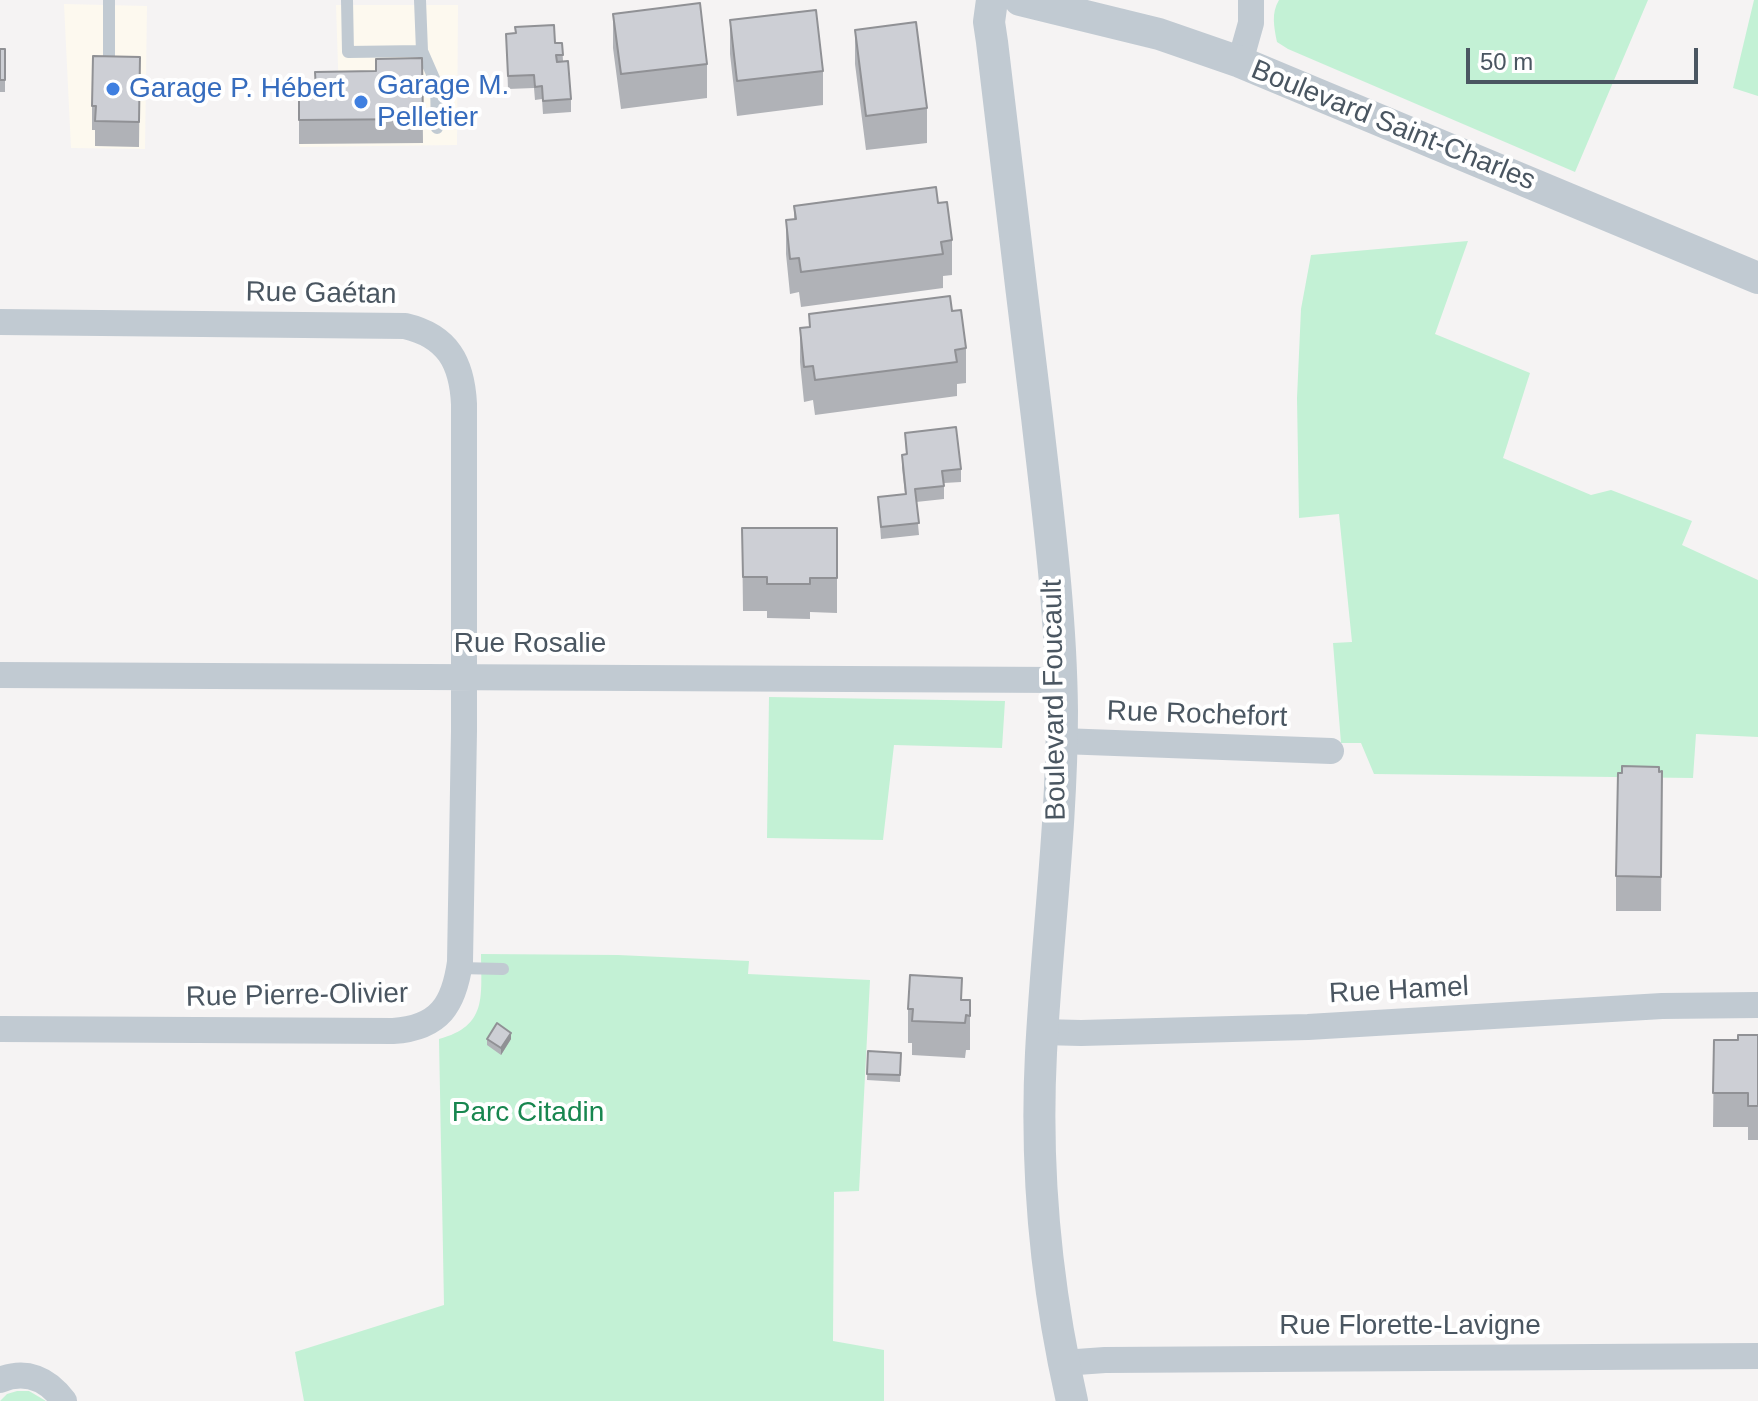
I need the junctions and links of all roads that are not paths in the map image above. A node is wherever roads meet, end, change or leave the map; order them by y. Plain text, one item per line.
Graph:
1 (109, 0) edge
2 (347, 0) edge
3 (420, 0) edge
4 (992, 0) edge
5 (1020, 0) edge
6 (1251, 0) edge
7 (422, 51) junction
8 (1240, 62) junction
9 (109, 69) edge
10 (437, 128) dead end
11 (1758, 278) edge
12 (0, 322) edge
13 (0, 675) edge
14 (463, 676) junction
15 (1061, 680) junction
16 (1061, 741) junction
17 (1331, 751) dead end
18 (459, 968) junction
19 (503, 969) dead end
20 (1758, 1005) edge
21 (0, 1029) edge
22 (1042, 1032) junction
23 (1758, 1356) edge
24 (1063, 1363) junction
25 (0, 1380) edge
26 (64, 1401) edge
27 (1072, 1401) edge

1 - 9 lane
2 - 7 lane
3 - 7 lane
4 - 15 street, Boulevard Foucault
5 - 8 street, Boulevard Saint-Charles
6 - 8 street
7 - 10 lane
8 - 11 street, Boulevard Saint-Charles
12 - 14 street, Rue Gaétan
13 - 14 street, Rue Rosalie
14 - 15 street, Rue Rosalie
14 - 18 street, Rue Pierre-Olivier
15 - 16 street, Boulevard Foucault
16 - 17 street, Rue Rochefort
16 - 22 street, Boulevard Foucault
18 - 19 lane
18 - 21 street, Rue Pierre-Olivier
20 - 22 street, Rue Hamel
22 - 24 street, Boulevard Foucault
23 - 24 street, Rue Florette-Lavigne
24 - 27 street, Boulevard Foucault
25 - 26 street

